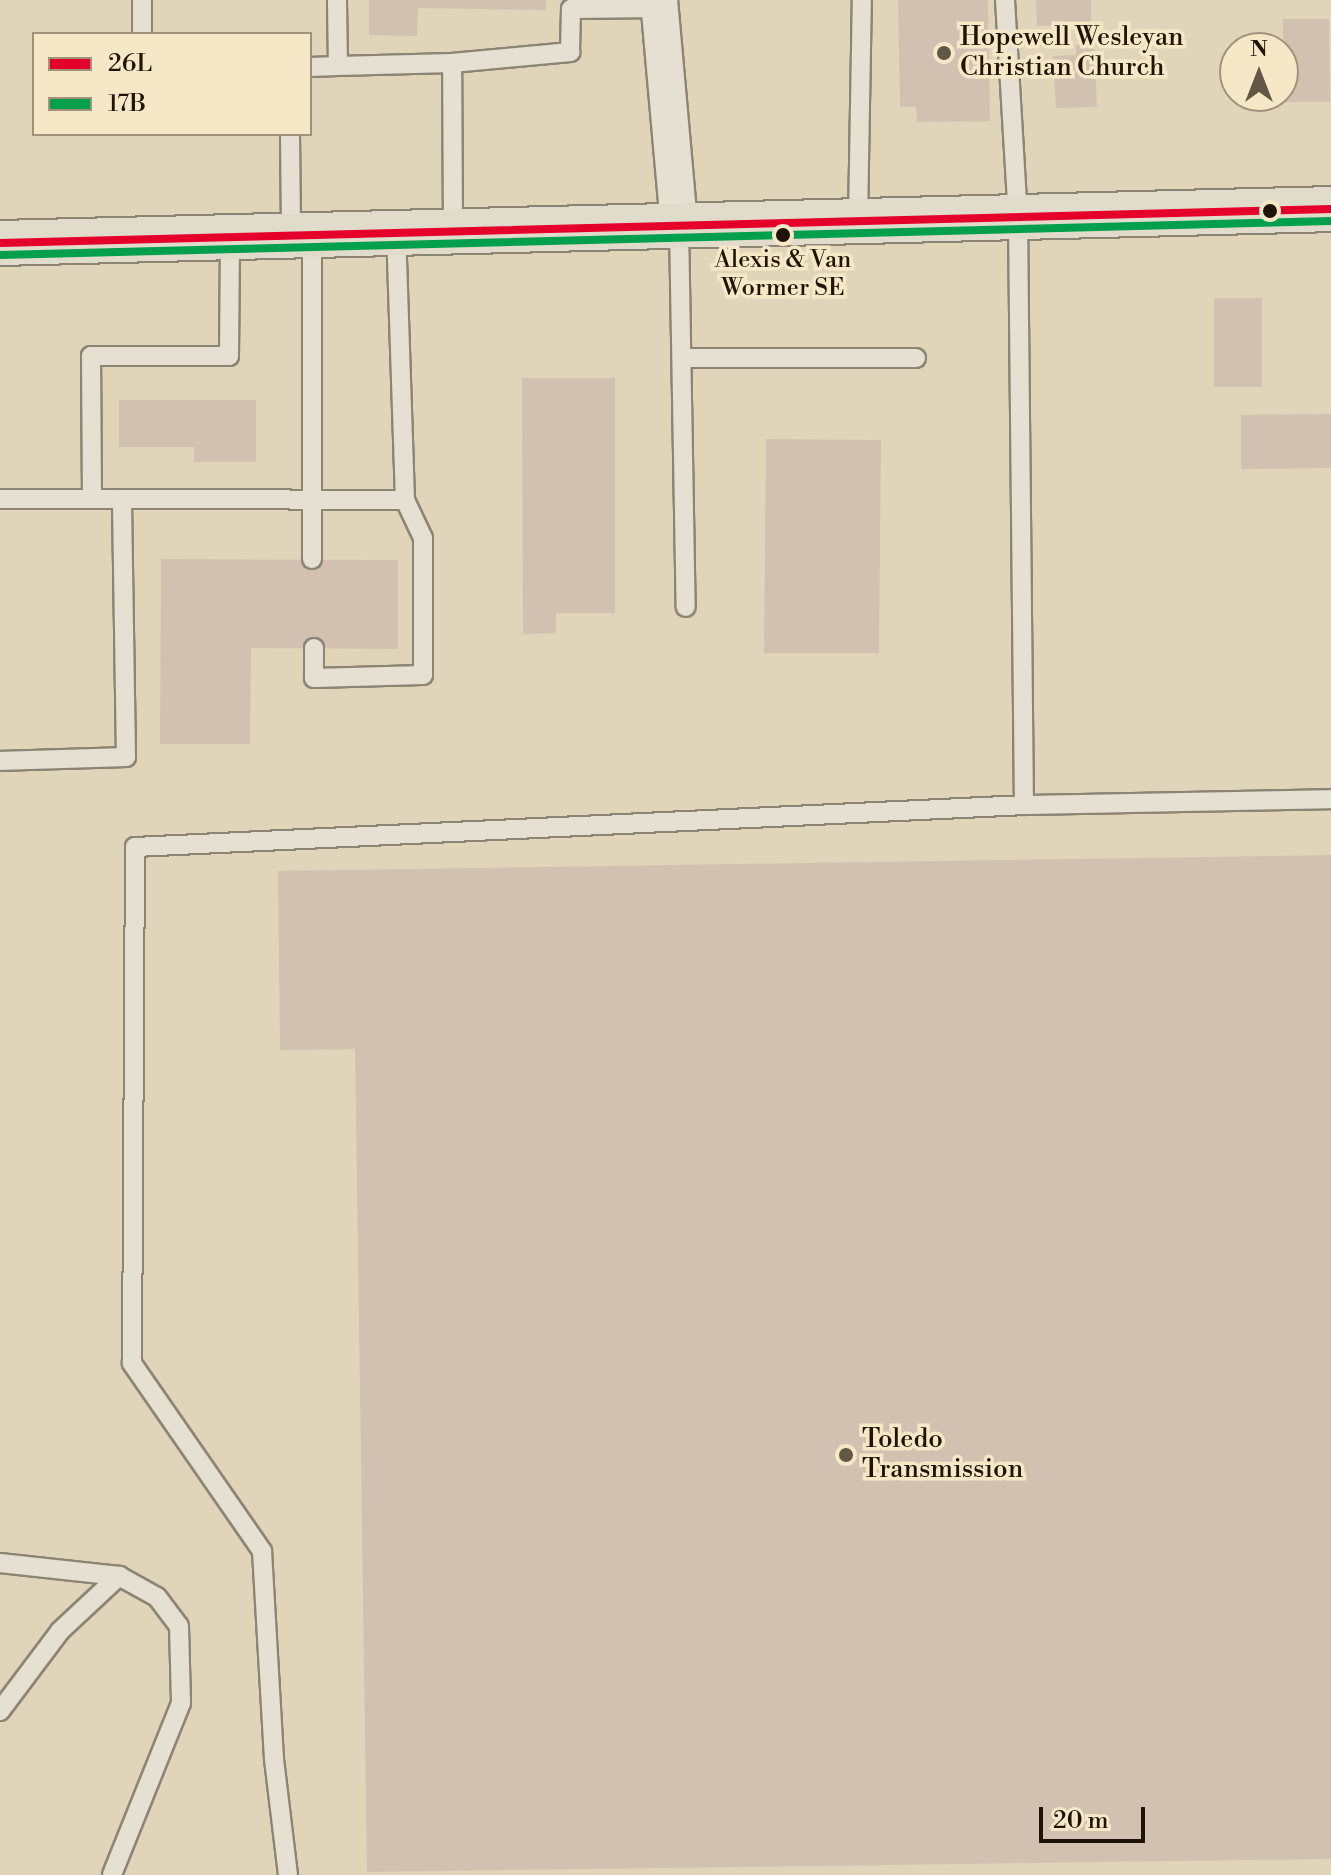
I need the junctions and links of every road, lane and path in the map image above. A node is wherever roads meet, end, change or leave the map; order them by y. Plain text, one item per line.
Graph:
1 (142, 0) edge
2 (337, 0) edge
3 (862, 0) edge
4 (1005, 0) edge
5 (571, 4) edge
6 (659, 4) edge
7 (142, 32) edge
8 (452, 63) junction
9 (338, 66) junction
10 (312, 67) edge
11 (290, 136) edge
12 (1331, 209) edge
13 (1018, 217) junction
14 (858, 220) junction
15 (679, 225) junction
16 (453, 230) junction
17 (396, 231) junction
18 (302, 235) junction
19 (230, 237) junction
20 (0, 243) edge
21 (682, 358) junction
22 (916, 358) dead end
23 (92, 498) junction
24 (0, 499) edge
25 (313, 499) junction
26 (122, 500) junction
27 (405, 500) junction
28 (312, 559) dead end
29 (686, 607) dead end
30 (314, 648) dead end
31 (0, 761) edge
32 (1331, 799) edge
33 (1024, 805) junction
34 (0, 1563) edge
35 (119, 1576) junction
36 (0, 1711) edge
37 (112, 1875) edge
38 (288, 1875) edge

1 - 7 lane
2 - 9 lane
3 - 14 lane
4 - 13 lane
5 - 6 lane
5 - 8 lane
6 - 15 street
8 - 9 lane
8 - 16 lane
9 - 10 lane
11 - 18 lane
12 - 13 main road
13 - 14 main road
13 - 33 lane
14 - 15 main road
15 - 16 main road
15 - 21 lane
16 - 17 main road
17 - 18 main road
17 - 27 lane
18 - 19 main road
18 - 25 lane
19 - 20 main road
19 - 23 lane
21 - 22 lane
21 - 29 lane
23 - 24 lane
23 - 26 lane
25 - 26 lane
25 - 27 lane
25 - 28 lane
26 - 31 lane
27 - 30 lane
32 - 33 lane
33 - 38 lane
34 - 35 lane
35 - 36 lane
35 - 37 lane

